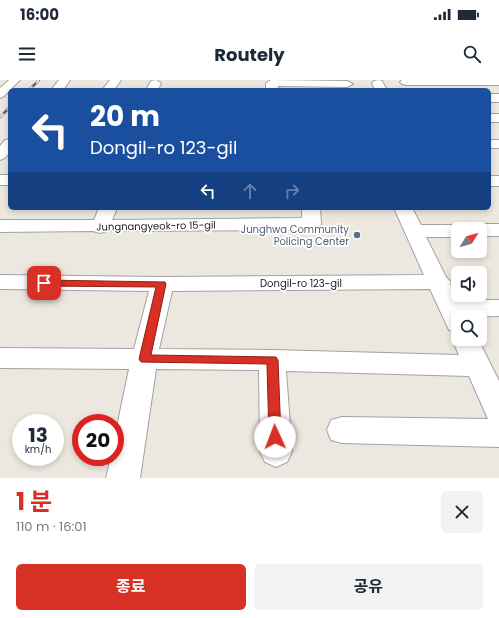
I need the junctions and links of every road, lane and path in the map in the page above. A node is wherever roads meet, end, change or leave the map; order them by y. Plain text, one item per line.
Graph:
1 (65, 80) edge
2 (116, 80) edge
3 (14, 81) edge
4 (0, 82) edge
5 (406, 82) dead end
6 (499, 82) edge
7 (442, 83) edge
8 (348, 85) edge
9 (272, 87) edge
10 (59, 88) edge
11 (110, 88) edge
12 (0, 94) edge
13 (8, 145) edge
14 (0, 155) edge
15 (107, 210) edge
16 (404, 210) edge
17 (311, 216) edge
18 (0, 226) edge
19 (100, 227) junction
20 (487, 230) edge
21 (499, 230) edge
22 (414, 231) junction
23 (451, 231) edge
24 (0, 282) edge
25 (440, 282) junction
26 (162, 284) junction
27 (499, 308) edge
28 (452, 310) edge
29 (487, 310) edge
30 (468, 346) edge
31 (0, 358) edge
32 (144, 359) junction
33 (272, 360) junction
34 (478, 366) junction
35 (499, 411) edge
36 (342, 430) dead end
37 (499, 433) edge
38 (276, 452) dead end
39 (123, 478) edge

1 - 10 street
2 - 11 street
3 - 4 street
3 - 12 street
5 - 7 street
6 - 7 street
8 - 9 street
13 - 14 street
15 - 19 street
16 - 22 street
17 - 19 street, Jungnangyeok-ro 15-gil
18 - 19 street, Jungnangyeok-ro 15-gil
20 - 21 street
22 - 23 street
22 - 25 street
24 - 26 street
25 - 26 street, Dongil-ro 123-gil
25 - 28 street
26 - 32 street
27 - 29 street
30 - 34 street
31 - 32 street
32 - 33 street
32 - 39 street
33 - 34 street
33 - 38 street
34 - 35 street
36 - 37 street

